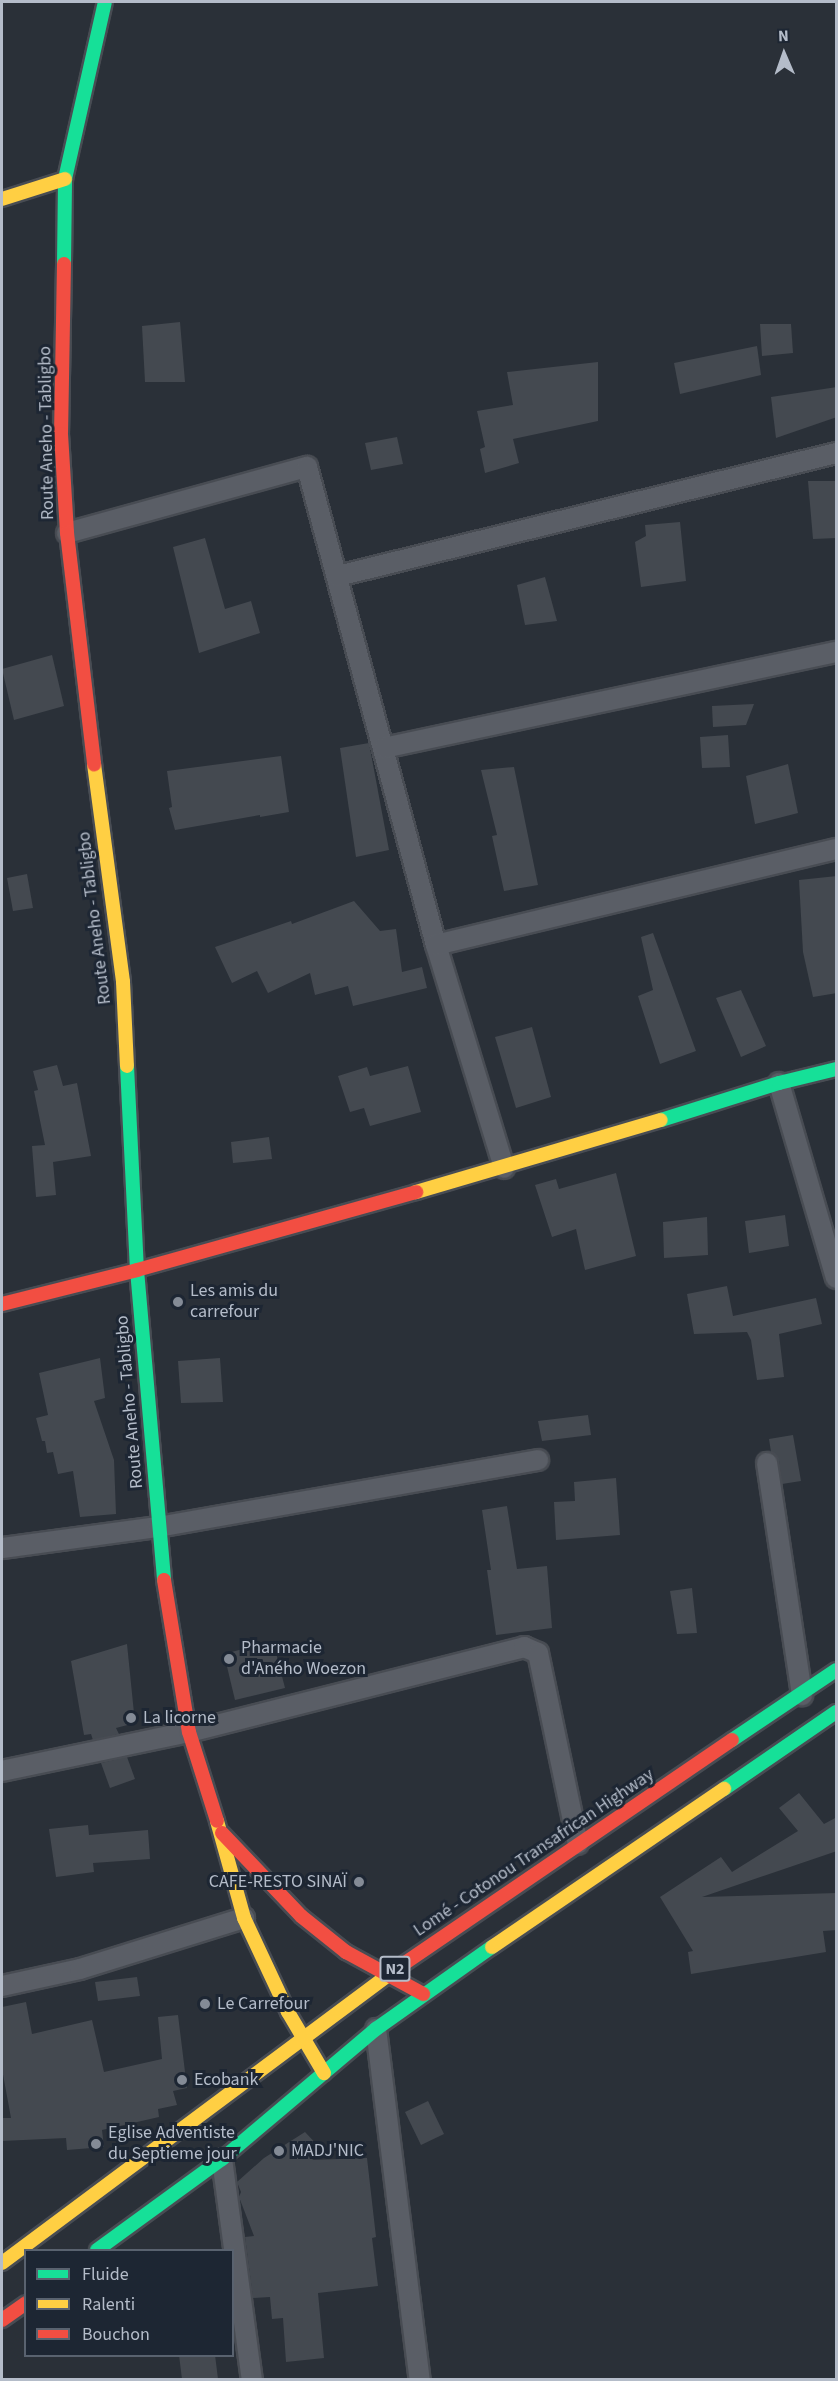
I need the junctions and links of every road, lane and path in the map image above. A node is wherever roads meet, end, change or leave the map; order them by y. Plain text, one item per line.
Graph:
1 (105, 2) edge
2 (65, 179) junction
3 (2, 199) edge
4 (837, 453) edge
5 (67, 533) junction
6 (338, 576) junction
7 (837, 652) edge
8 (384, 748) junction
9 (837, 849) edge
10 (436, 945) junction
11 (837, 1069) edge
12 (779, 1083) junction
13 (504, 1168) junction
14 (832, 1254) edge
15 (136, 1270) junction
16 (837, 1278) edge
17 (2, 1304) edge
18 (538, 1460) dead end
19 (767, 1463) dead end
20 (158, 1527) junction
21 (2, 1548) edge
22 (837, 1670) edge
23 (802, 1695) junction
24 (837, 1712) edge
25 (189, 1732) junction
26 (2, 1771) edge
27 (219, 1829) junction
28 (578, 1844) junction
29 (244, 1918) junction
30 (387, 1975) junction
31 (2, 1986) edge
32 (423, 1994) junction
33 (376, 2029) junction
34 (303, 2038) junction
35 (324, 2073) junction
36 (222, 2159) junction
37 (98, 2249) edge
38 (2, 2263) edge
39 (24, 2304) edge
40 (2, 2320) edge
41 (252, 2379) edge
42 (420, 2379) edge

1 - 2 main road, Route Aneho - Tabligbo
2 - 3 main road
2 - 5 main road, Route Aneho - Tabligbo
4 - 6 street
5 - 6 street
5 - 15 main road, Route Aneho - Tabligbo
6 - 8 street
7 - 8 street
8 - 10 street
9 - 10 street
10 - 13 street
11 - 12 main road
12 - 13 main road
12 - 14 street
13 - 15 main road
14 - 16 street
15 - 17 main road
15 - 20 main road, Route Aneho - Tabligbo
18 - 20 street
19 - 23 street
20 - 21 street
20 - 25 main road, Route Aneho - Tabligbo
22 - 23 main road, Lomé - Cotonou Transafrican Highway
23 - 28 main road, Lomé - Cotonou Transafrican Highway / N2
24 - 32 main road, N2
25 - 26 street
25 - 27 main road, Route Aneho - Tabligbo
25 - 28 street
27 - 29 main road, Route Aneho - Tabligbo
27 - 30 main road
28 - 30 main road, Lomé - Cotonou Transafrican Highway / N2
29 - 31 street
29 - 34 main road, Route Aneho - Tabligbo
30 - 32 main road
30 - 34 main road, Lomé - Cotonou Transafrican Highway / N2
32 - 33 main road, N2
33 - 35 main road, N2
33 - 42 street
34 - 35 main road, Route Aneho - Tabligbo
34 - 38 main road, Lomé - Cotonou Transafrican Highway / N2
35 - 36 main road, N2
36 - 37 main road, N2
36 - 41 street
39 - 40 main road

